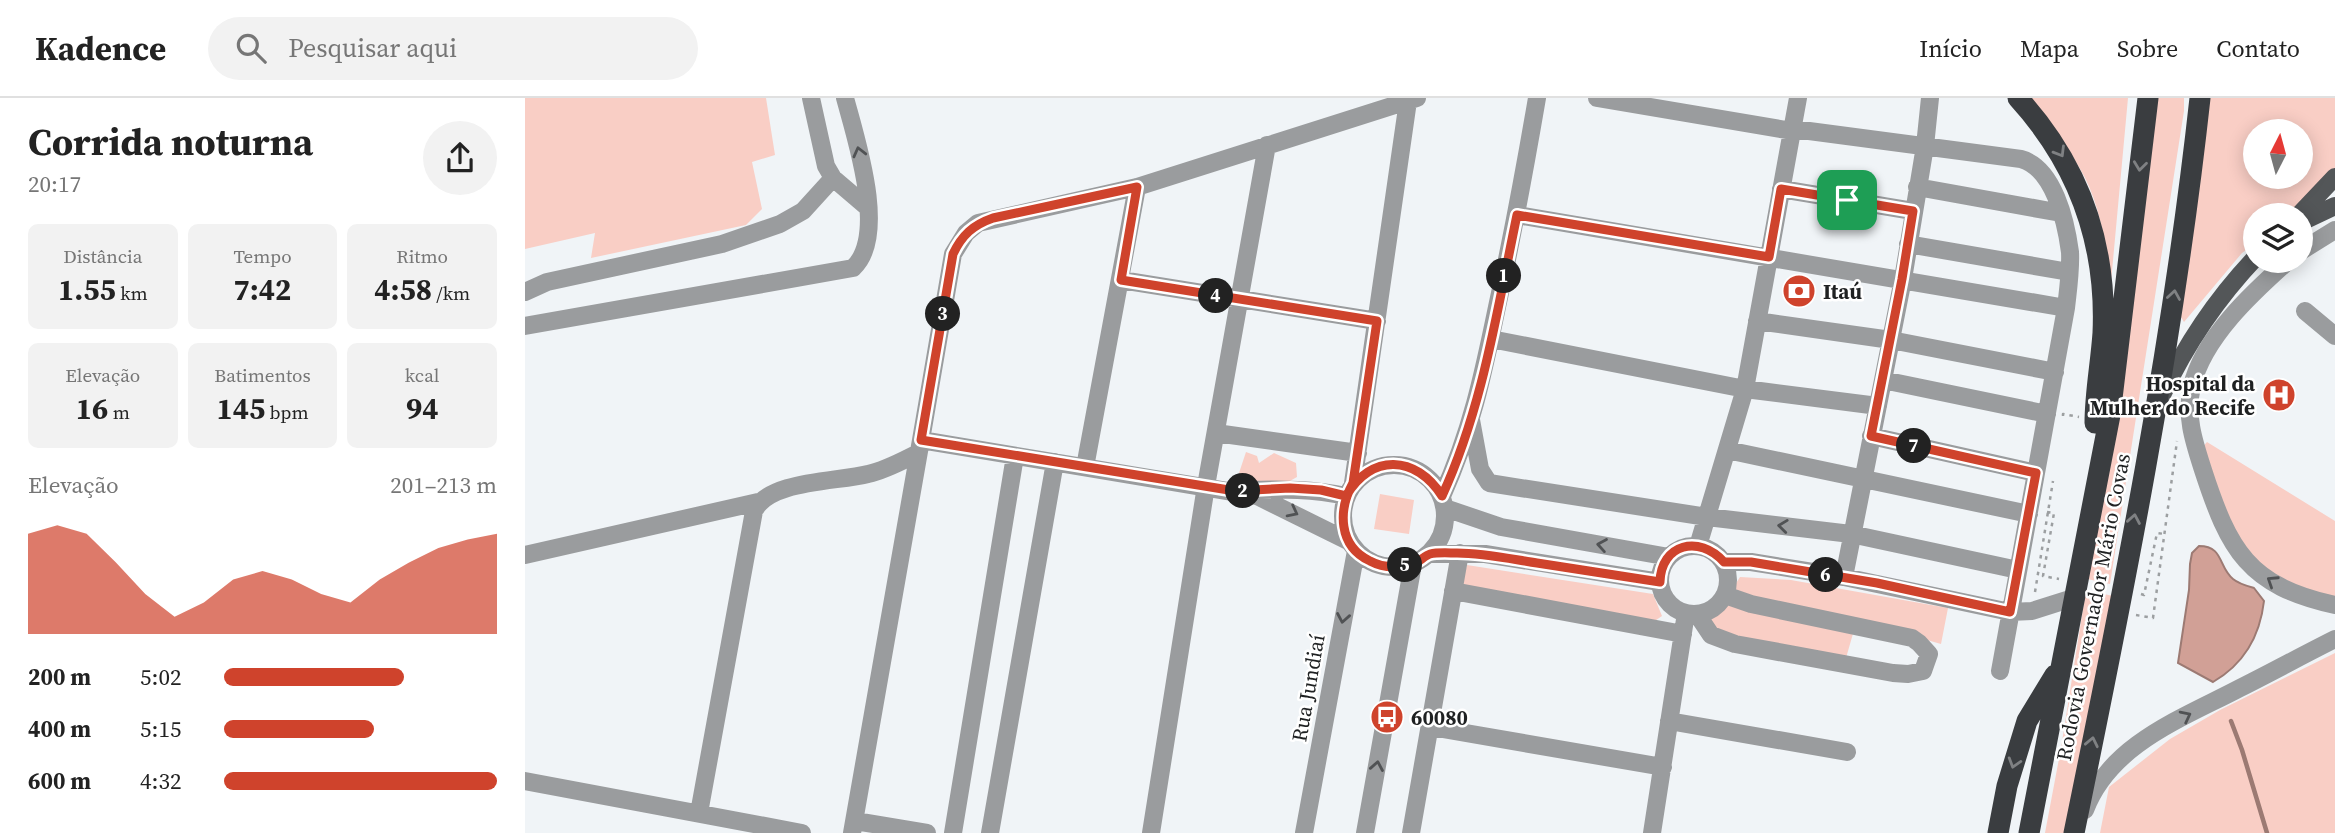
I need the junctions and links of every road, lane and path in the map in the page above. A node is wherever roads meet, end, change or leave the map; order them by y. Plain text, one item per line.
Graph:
1 (811, 98) edge
2 (845, 98) edge
3 (1537, 98) edge
4 (1597, 98) edge
5 (1798, 98) edge
6 (1930, 98) edge
7 (2018, 98) edge
8 (2148, 98) edge
9 (2200, 98) edge
10 (1413, 99) edge
11 (1792, 131) junction
12 (1267, 145) junction
13 (1925, 146) junction
14 (2335, 177) edge
15 (832, 178) junction
16 (1137, 187) junction
17 (1917, 187) junction
18 (1781, 189) junction
19 (2310, 203) edge
20 (2335, 206) edge
21 (867, 207) junction
22 (1913, 211) junction
23 (2061, 213) junction
24 (1517, 215) junction
25 (2313, 216) edge
26 (2335, 230) edge
27 (1908, 244) junction
28 (2313, 244) edge
29 (1769, 257) junction
30 (2243, 271) edge
31 (2069, 272) junction
32 (2274, 273) edge
33 (1902, 279) junction
34 (1121, 280) junction
35 (525, 292) edge
36 (1241, 300) junction
37 (2066, 308) junction
38 (2305, 311) dead end
39 (1377, 321) junction
40 (1757, 321) junction
41 (525, 326) edge
42 (2335, 336) edge
43 (1490, 339) junction
44 (1891, 340) junction
45 (2055, 372) junction
46 (1883, 380) junction
47 (1745, 389) junction
48 (1878, 406) junction
49 (2157, 407) junction
50 (2047, 414) junction
51 (1471, 420) junction
52 (1216, 433) junction
53 (1871, 436) junction
54 (2177, 440) dead end
55 (919, 447) junction
56 (1727, 450) junction
57 (1358, 453) junction
58 (1015, 456) junction
59 (1055, 462) junction
60 (1085, 467) junction
61 (2045, 474) junction
62 (1862, 478) junction
63 (1206, 486) junction
64 (1350, 490) junction
65 (1235, 491) junction
66 (2095, 499) junction
67 (758, 502) junction
68 (1444, 502) junction
69 (2029, 514) junction
70 (1707, 517) junction
71 (1851, 534) junction
72 (1352, 546) junction
73 (1698, 546) junction
74 (1460, 553) junction
75 (525, 555) edge
76 (1669, 556) junction
77 (1421, 559) junction
78 (1724, 562) junction
79 (2018, 570) junction
80 (1844, 577) junction
81 (1660, 582) junction
82 (1453, 592) junction
83 (1725, 595) junction
84 (2076, 597) junction
85 (2033, 600) dead end
86 (2335, 605) edge
87 (2010, 612) junction
88 (1691, 614) junction
89 (2153, 618) dead end
90 (1683, 634) junction
91 (2335, 639) edge
92 (2064, 658) junction
93 (2000, 671) dead end
94 (1669, 721) junction
95 (1431, 727) junction
96 (1847, 752) dead end
97 (1663, 767) junction
98 (525, 781) edge
99 (699, 813) junction
100 (854, 827) edge
101 (802, 833) edge
102 (927, 833) edge
103 (953, 833) edge
104 (990, 833) edge
105 (1151, 833) edge
106 (1304, 833) edge
107 (1365, 833) edge
108 (1411, 833) edge
109 (1652, 833) edge
110 (1998, 833) edge
111 (2029, 833) edge
112 (2075, 833) edge

1 - 15 street
21 -> 2 street
3 - 24 street
4 - 11 street
5 - 11 street
6 - 13 street
7 -> 66 highway
8 -> 66 highway, Rodovia Governador Mário Covas
49 -> 9 highway, Rodovia Governador Mário Covas
10 - 12 street
10 - 39 street
11 - 13 street
11 - 18 street
12 - 16 street
12 - 36 street
13 - 17 street
13 - 23 street
14 - 19 main road
15 - 21 street
15 - 35 street
16 - 34 street
16 - 55 street
17 - 22 street
17 - 23 street
18 - 22 street
18 - 29 street
20 - 25 main road
21 - 41 street
22 - 27 street
23 - 31 street
24 - 29 street
24 - 43 street
26 - 28 street
27 - 31 street
27 - 33 street
29 - 33 street
29 - 40 street
30 - 49 main road
31 - 37 street
86 -> 32 street
33 - 37 street
33 - 44 street
34 - 36 street
34 - 60 street
36 - 39 street
36 - 52 street
37 - 45 street
38 - 42 street
39 - 57 street
40 - 44 street
40 - 47 street
43 - 47 street
43 - 51 street
44 - 45 street
44 - 46 street
45 - 50 street
46 - 48 street
46 - 50 street
47 - 48 street
47 - 56 street
48 - 53 street
112 -> 49 highway, Rodovia Governador Mário Covas
50 - 61 street
51 - 68 street
51 - 70 street
52 - 57 street
52 - 63 street
53 - 61 street
53 - 62 street
54 - 89 path
55 - 58 street
55 - 67 street
55 - 100 street
56 - 62 street
56 - 70 street
57 - 64 street
58 - 59 street
58 - 103 street
59 - 60 street
59 - 104 street
60 - 63 street
61 - 69 street
61 - 85 path
62 - 69 street
62 - 71 street
63 - 65 street
63 - 105 street
64 - 65 street
64 - 68 street
64 - 72 street
65 -> 72 street
66 - 84 highway, Rodovia Governador Mário Covas
67 - 75 street
67 - 99 street
76 -> 68 street
68 - 77 street
69 - 79 street
71 -> 70 street
70 - 73 street
71 - 79 street
71 - 80 street
72 - 77 street
72 -> 106 street, Rua Jundiaí
73 - 76 street
73 - 78 street
74 - 77 street
74 - 81 street
74 - 82 street
76 - 81 street
107 -> 77 street
78 - 80 street
78 - 83 street
79 - 87 street
80 - 87 street
81 - 88 street
82 - 90 street
82 - 95 street
83 - 88 street
83 - 88 street
84 - 87 street
84 - 92 highway, Rodovia Governador Mário Covas
87 - 93 street
88 - 90 street
90 - 94 street
112 -> 91 street
92 -> 110 highway
92 - 111 highway, Rodovia Governador Mário Covas
94 - 96 street
94 - 97 street
95 - 97 street
95 - 108 street
97 - 109 street
98 - 99 street
99 - 101 street
100 - 102 street

